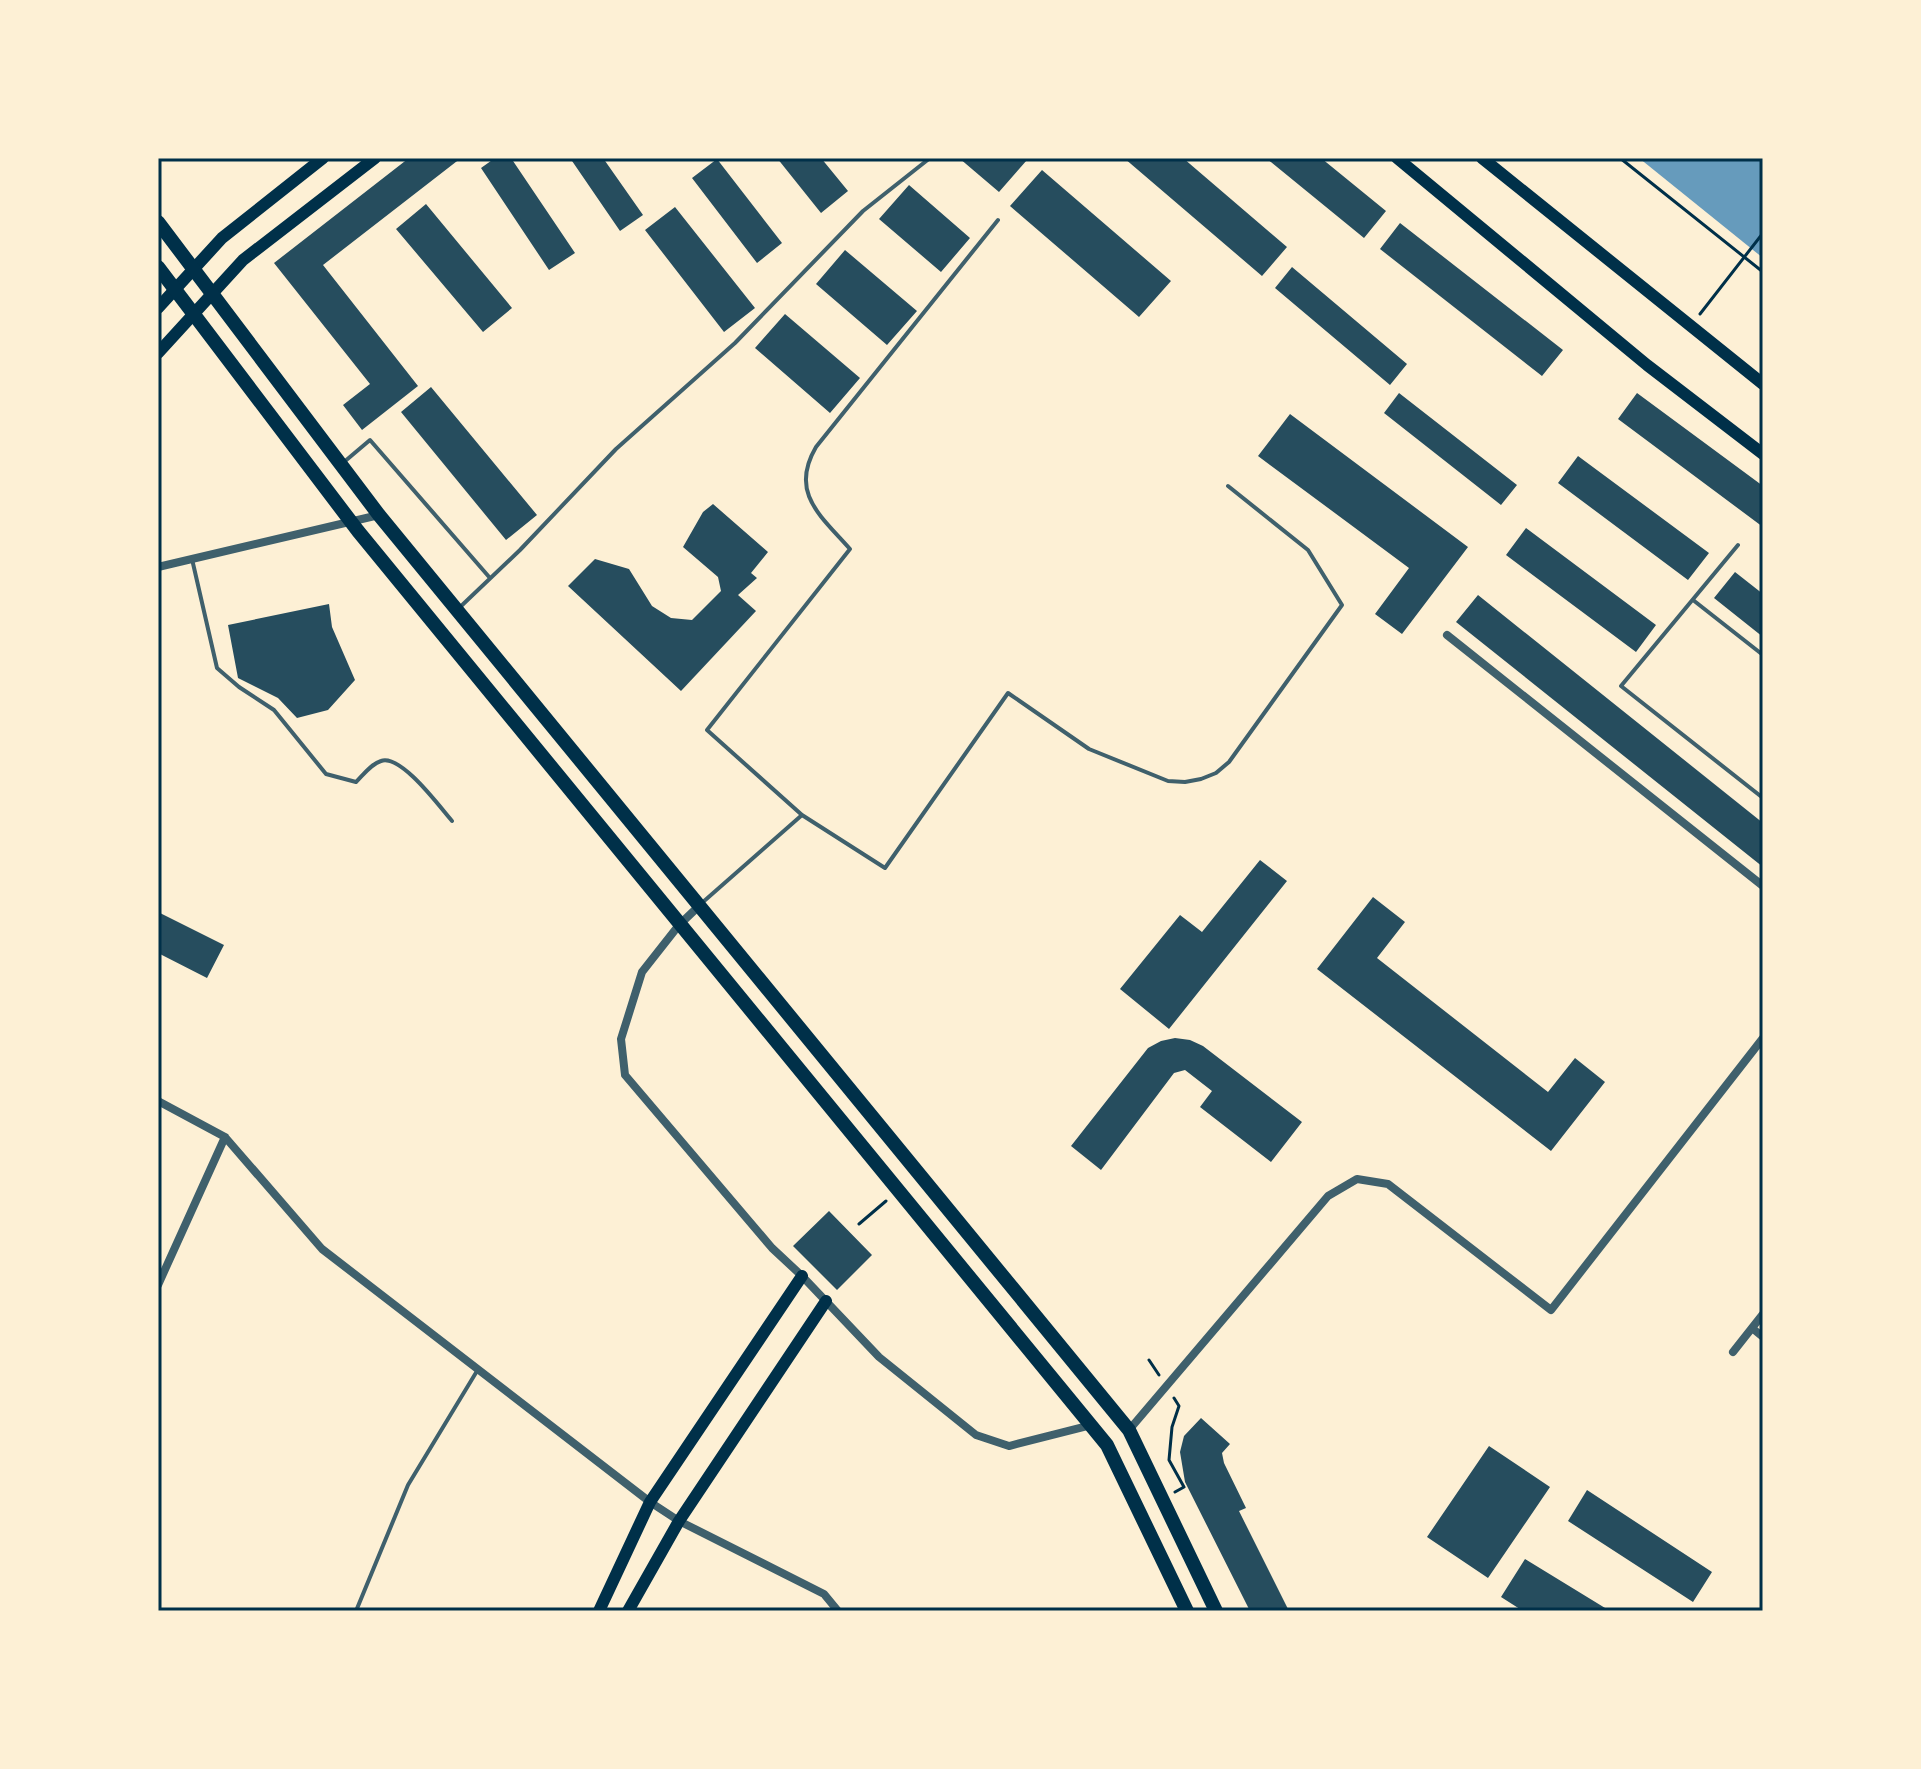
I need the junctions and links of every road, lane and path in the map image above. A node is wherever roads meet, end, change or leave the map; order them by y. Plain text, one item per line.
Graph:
1 (323, 158) edge
2 (375, 158) edge
3 (930, 158) edge
4 (1397, 158) edge
5 (1482, 158) edge
6 (1620, 158) edge
7 (998, 220) dead end
8 (158, 222) edge
9 (1763, 233) edge
10 (158, 267) edge
11 (192, 270) junction
12 (1763, 272) edge
13 (174, 289) junction
14 (211, 295) junction
15 (158, 308) edge
16 (193, 315) junction
17 (1690, 326) junction
18 (158, 353) edge
19 (1763, 384) edge
20 (1763, 454) edge
21 (341, 465) junction
22 (1228, 486) dead end
23 (379, 515) junction
24 (351, 522) junction
25 (1738, 545) dead end
26 (192, 559) junction
27 (158, 567) edge
28 (490, 578) junction
29 (1693, 599) junction
30 (457, 610) junction
31 (1447, 635) dead end
32 (1763, 655) edge
33 (1763, 798) edge
34 (802, 815) junction
35 (452, 821) dead end
36 (1763, 886) edge
37 (699, 906) junction
38 (679, 925) junction
39 (1763, 1038) edge
40 (158, 1101) edge
41 (225, 1137) junction
42 (898, 1190) junction
43 (859, 1224) dead end
44 (802, 1276) junction
45 (158, 1285) edge
46 (826, 1301) junction
47 (1763, 1314) edge
48 (1752, 1328) junction
49 (1763, 1337) edge
50 (1733, 1352) dead end
51 (1149, 1360) dead end
52 (478, 1369) junction
53 (1166, 1387) junction
54 (1091, 1425) junction
55 (1129, 1430) junction
56 (1184, 1487) dead end
57 (650, 1502) junction
58 (679, 1521) junction
59 (356, 1611) edge
60 (599, 1611) edge
61 (628, 1611) edge
62 (838, 1611) edge
63 (1187, 1611) edge
64 (1216, 1611) edge

1 - 11 main road
2 - 14 main road
3 - 28 lane
4 - 20 main road
5 - 17 main road
6 - 12 path
7 - 34 lane
8 - 11 main road
9 - 17 path
10 - 13 main road
11 - 13 main road
11 - 14 main road
13 - 15 main road
13 - 16 main road
14 - 16 main road
14 - 21 main road
16 - 18 main road
16 - 24 main road
17 - 19 main road
21 - 23 main road
21 - 28 lane
22 - 34 lane
23 - 24 street
23 - 30 main road
24 - 26 street
24 - 38 main road
25 - 29 lane
26 - 27 street
26 - 35 lane
28 - 30 lane
29 - 32 lane
29 - 33 lane
30 - 37 main road
31 - 36 street
34 - 37 lane
37 - 38 street
37 - 55 main road
38 - 42 main road
38 - 44 street
39 - 53 street
40 - 41 street
41 - 45 street
41 - 52 street
42 - 43 path
42 - 54 main road
44 - 46 street
44 - 57 main road
46 - 54 street
46 - 58 main road
47 - 48 street
48 - 49 street
48 - 50 street
51 - 53 path
52 - 57 street
52 - 59 lane
53 - 55 street
53 - 56 path
54 - 63 main road
55 - 64 main road
57 - 58 street
57 - 60 main road
58 - 61 main road
58 - 62 street

